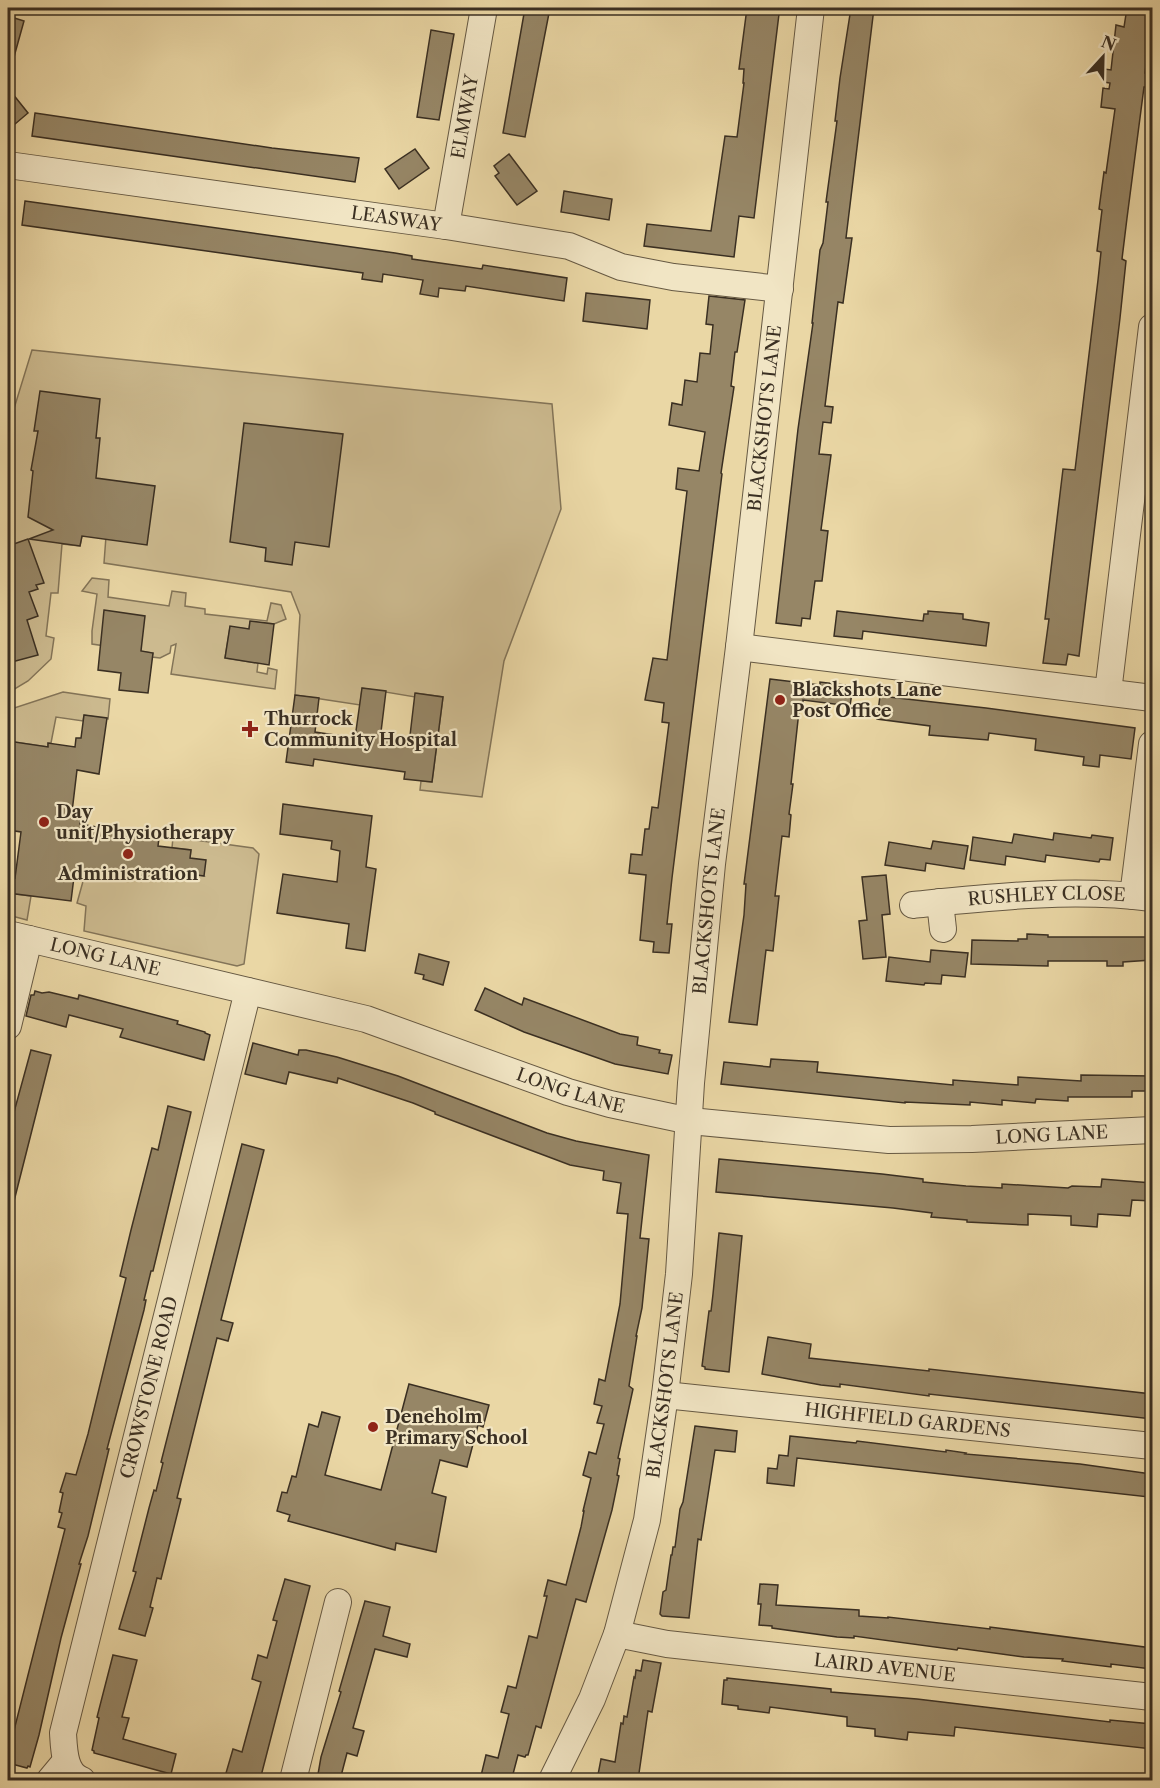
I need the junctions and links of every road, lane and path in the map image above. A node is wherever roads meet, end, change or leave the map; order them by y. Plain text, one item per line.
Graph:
1 (484, 8) edge
2 (811, 8) edge
3 (8, 165) edge
4 (446, 226) junction
5 (780, 289) junction
6 (1152, 327) edge
7 (739, 646) junction
8 (1108, 692) junction
9 (1152, 698) edge
10 (1152, 744) edge
11 (1143, 897) edge
12 (940, 902) junction
13 (913, 905) dead end
14 (943, 929) dead end
15 (18, 937) edge
16 (248, 991) junction
17 (8, 1026) edge
18 (690, 1121) junction
19 (1152, 1131) edge
20 (665, 1395) junction
21 (1152, 1446) edge
22 (338, 1602) dead end
23 (617, 1634) junction
24 (1152, 1697) edge
25 (58, 1771) edge
26 (82, 1780) edge
27 (293, 1780) edge
28 (552, 1780) edge

1 - 4 street, ELMWAY
2 - 5 street, BLACKSHOTS LANE
3 - 4 street, LEASWAY
4 - 5 street, LEASWAY
5 - 7 street, BLACKSHOTS LANE
6 - 8 street
7 - 8 street
7 - 18 street, BLACKSHOTS LANE
8 - 9 street
10 - 11 street
11 - 12 street, RUSHLEY CLOSE
12 - 13 street, RUSHLEY CLOSE
12 - 14 street, RUSHLEY CLOSE
15 - 16 street, LONG LANE
15 - 17 street
16 - 18 street, LONG LANE
16 - 25 street, CROWSTONE ROAD
18 - 19 street, LONG LANE
18 - 20 street, BLACKSHOTS LANE
20 - 21 street, HIGHFIELD GARDENS
20 - 23 street, BLACKSHOTS LANE
22 - 27 street
23 - 24 street, LAIRD AVENUE
23 - 28 street, BLACKSHOTS LANE
25 - 26 street, CROWSTONE ROAD

